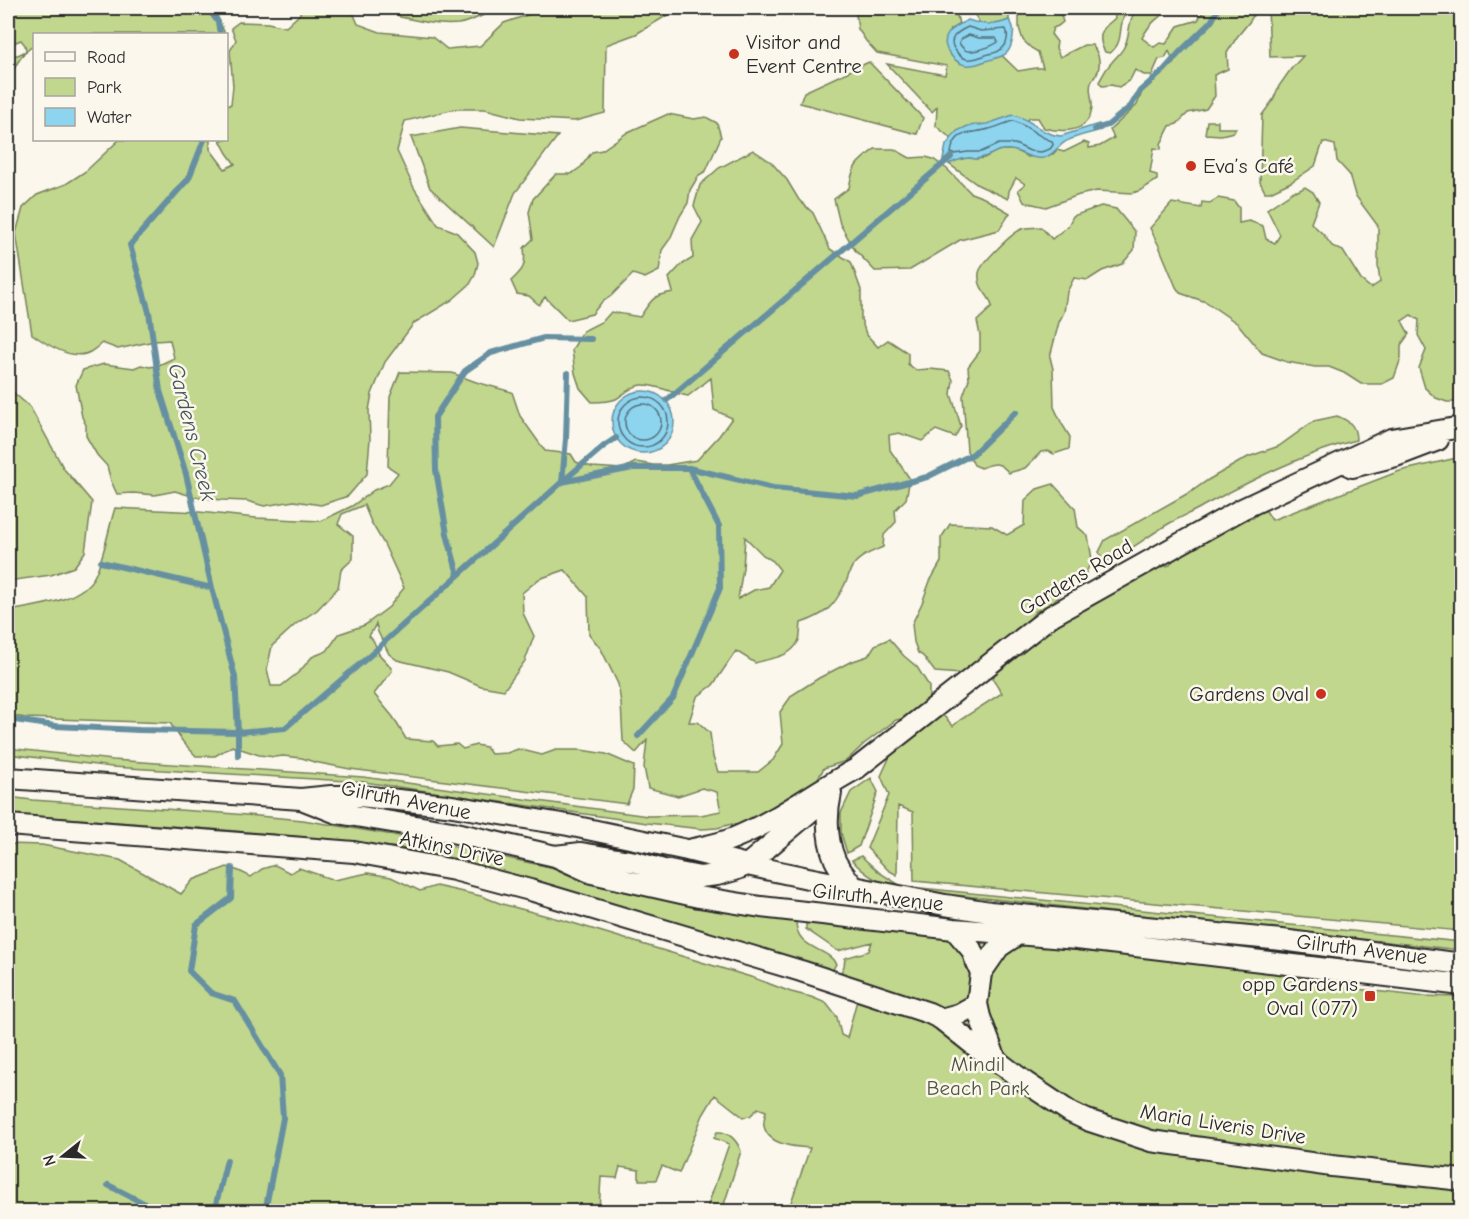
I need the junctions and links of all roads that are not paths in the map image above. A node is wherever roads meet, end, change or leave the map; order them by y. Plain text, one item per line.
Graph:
1 (1461, 429) edge
2 (856, 770) junction
3 (8, 778) edge
4 (831, 793) junction
5 (301, 799) junction
6 (8, 825) edge
7 (687, 850) junction
8 (555, 856) junction
9 (747, 865) junction
10 (854, 888) junction
11 (1043, 918) junction
12 (954, 929) junction
13 (1017, 935) junction
14 (1461, 964) edge
15 (981, 973) junction
16 (1461, 985) edge
17 (873, 994) joint
18 (977, 1004) junction
19 (941, 1019) junction
20 (996, 1060) junction
21 (1461, 1180) edge

1 - 2 street, Gardens Road
2 - 4 street, Gardens Road
2 - 7 street, Gardens Road
3 - 5 street, Gilruth Avenue
4 - 9 street, Gardens Road
4 - 10 street
5 - 7 street, Gilruth Avenue
5 - 8 street, Gilruth Avenue
6 - 17 street, Atkins Drive
7 - 9 street, Gilruth Avenue
8 - 9 street, Gardens Road
8 - 12 street, Gilruth Avenue
9 - 10 street, Gilruth Avenue
10 - 11 street, Gilruth Avenue
11 - 13 street
11 - 14 street, Gilruth Avenue
12 - 13 street, Gilruth Avenue
12 - 15 street
13 - 15 street
13 - 16 street, Gilruth Avenue
15 - 18 street
17 - 19 street, Maria Liveris Drive
18 - 19 street
18 - 20 street
19 - 20 street, Maria Liveris Drive
20 - 21 street, Maria Liveris Drive

